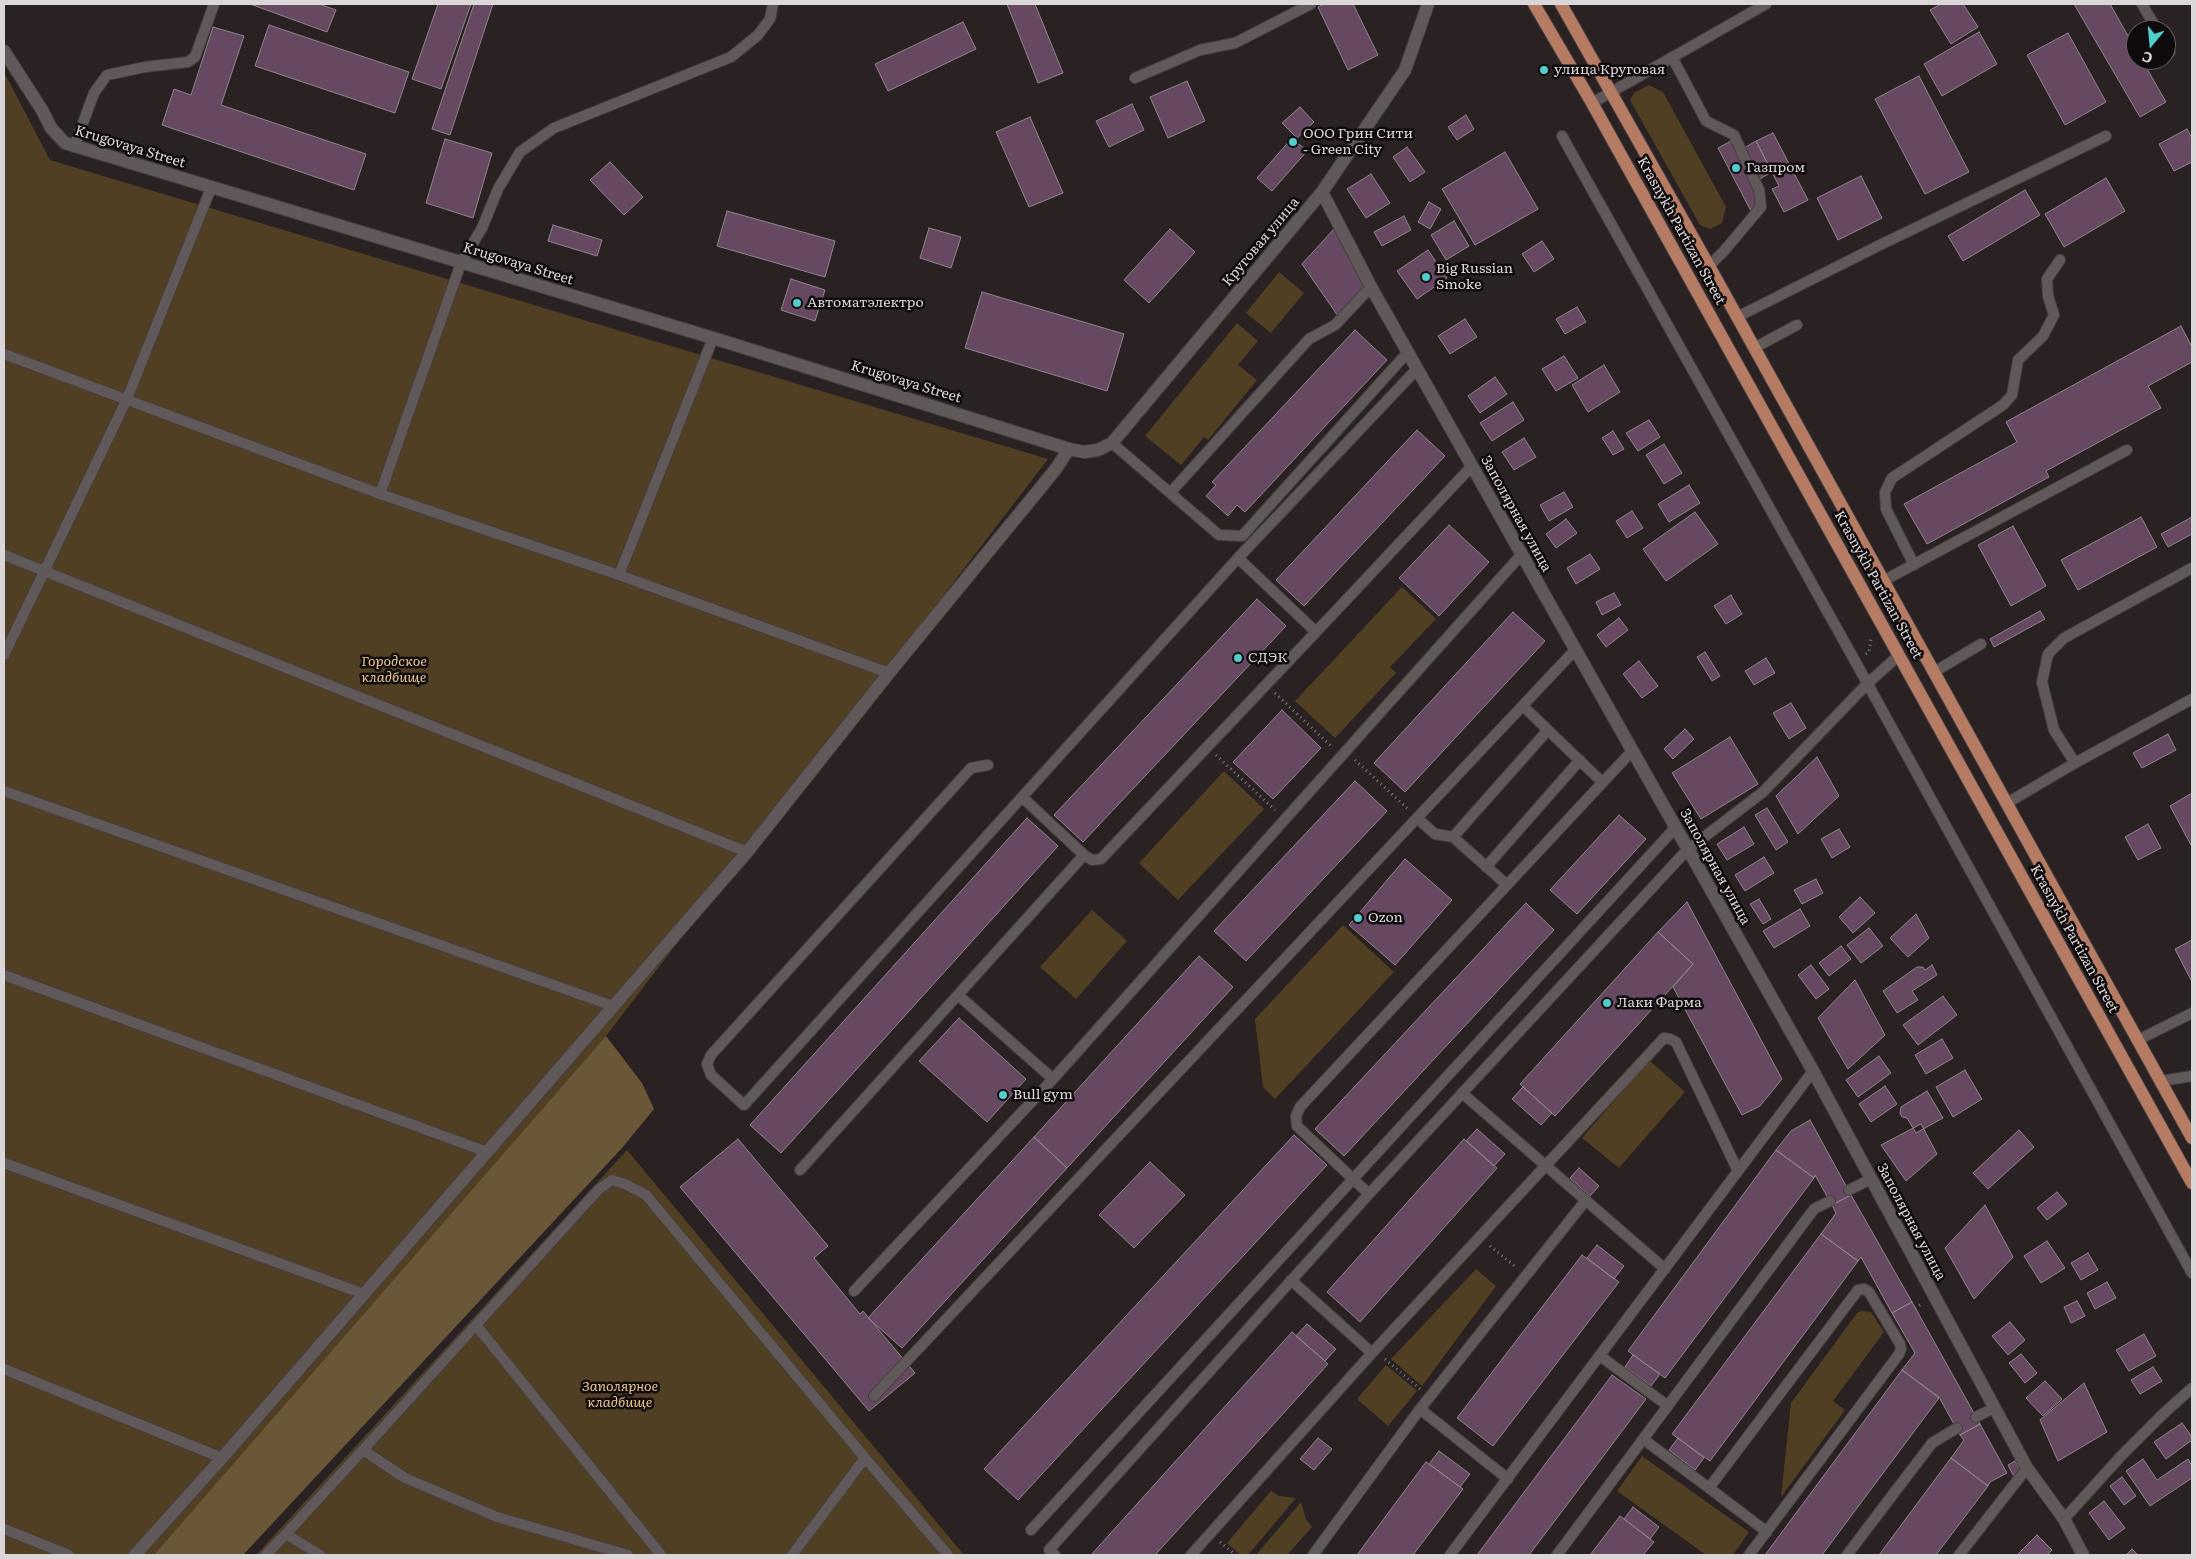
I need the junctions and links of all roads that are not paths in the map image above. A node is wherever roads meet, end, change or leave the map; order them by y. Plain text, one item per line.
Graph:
1 (214, 4) edge
2 (773, 4) edge
3 (1311, 4) edge
4 (1428, 4) edge
5 (1534, 4) edge
6 (1561, 4) edge
7 (1766, 4) edge
8 (2142, 4) edge
9 (2151, 20) edge
10 (4, 50) edge
11 (1672, 57) junction
12 (1135, 78) dead end
13 (1611, 92) junction
14 (1592, 103) junction
15 (1562, 136) dead end
16 (2106, 136) dead end
17 (74, 147) junction
18 (211, 188) junction
19 (1322, 192) junction
20 (2060, 260) dead end
21 (461, 263) junction
22 (1709, 266) junction
23 (1371, 287) junction
24 (1737, 317) junction
25 (1797, 325) dead end
26 (713, 338) junction
27 (1754, 348) junction
28 (1408, 352) junction
29 (4, 354) edge
30 (1417, 369) junction
31 (127, 399) junction
32 (1112, 443) junction
33 (1069, 449) junction
34 (2127, 450) dead end
35 (1472, 466) junction
36 (1171, 492) junction
37 (380, 494) junction
38 (4, 555) edge
39 (1522, 555) junction
40 (1238, 558) junction
41 (1914, 565) junction
42 (2192, 568) edge
43 (45, 572) junction
44 (619, 575) junction
45 (1883, 581) junction
46 (1316, 632) junction
47 (1981, 644) dead end
48 (1575, 650) junction
49 (4, 655) edge
50 (1899, 655) junction
51 (1934, 672) junction
52 (889, 673) junction
53 (1868, 684) junction
54 (2192, 699) edge
55 (1523, 706) junction
56 (1548, 730) junction
57 (1632, 751) junction
58 (1580, 760) junction
59 (2075, 762) junction
60 (988, 765) dead end
61 (1602, 782) junction
62 (4, 791) edge
63 (1022, 797) junction
64 (2007, 803) junction
65 (1417, 818) junction
66 (1675, 828) junction
67 (1454, 837) junction
68 (1687, 850) junction
69 (747, 852) junction
70 (1084, 855) junction
71 (1486, 867) junction
72 (1506, 885) junction
73 (4, 975) edge
74 (958, 995) junction
75 (613, 1006) junction
76 (2192, 1013) edge
77 (2138, 1040) junction
78 (1813, 1071) junction
79 (2192, 1076) edge
80 (1053, 1080) junction
81 (2161, 1081) junction
82 (1462, 1093) junction
83 (2192, 1138) edge
84 (487, 1152) junction
85 (4, 1163) edge
86 (1545, 1165) junction
87 (800, 1170) dead end
88 (1738, 1171) junction
89 (1353, 1179) junction
90 (1871, 1179) junction
91 (2192, 1183) edge
92 (1849, 1190) dead end
93 (1369, 1194) junction
94 (1586, 1200) junction
95 (1830, 1201) dead end
96 (1665, 1269) junction
97 (2192, 1273) edge
98 (1291, 1280) junction
99 (854, 1291) dead end
100 (364, 1294) junction
101 (476, 1325) junction
102 (1373, 1351) junction
103 (1600, 1356) junction
104 (4, 1369) edge
105 (2192, 1388) edge
106 (874, 1396) dead end
107 (1668, 1406) junction
108 (1994, 1408) junction
109 (1420, 1409) junction
110 (1976, 1417) dead end
111 (1957, 1428) dead end
112 (1643, 1439) junction
113 (363, 1450) junction
114 (222, 1458) junction
115 (865, 1458) junction
116 (2027, 1468) junction
117 (1508, 1479) junction
118 (1709, 1488) junction
119 (2064, 1519) junction
120 (4, 1529) edge
121 (1031, 1530) dead end
122 (1767, 1532) junction
123 (286, 1534) junction
124 (68, 1555) edge
125 (135, 1555) edge
126 (266, 1555) edge
127 (320, 1555) edge
128 (628, 1555) edge
129 (662, 1555) edge
130 (792, 1555) edge
131 (948, 1555) edge
132 (1055, 1555) edge
133 (1191, 1555) edge
134 (1313, 1555) edge
135 (1450, 1555) edge
136 (1557, 1555) edge
137 (1749, 1555) edge
138 (1847, 1555) edge
139 (1959, 1555) edge
140 (2083, 1555) edge

1 - 17 lane
2 - 21 lane
3 - 12 lane
4 - 19 street, Круговая улица
5 - 14 main road, Krasnykh Partizan Street
6 - 13 main road, Krasnykh Partizan Street
7 - 11 lane
8 - 9 lane
10 - 17 street, Krugovaya Street
11 - 13 lane
11 - 22 lane
13 - 14 lane
13 - 22 main road, Krasnykh Partizan Street
14 - 50 main road, Krasnykh Partizan Street
15 - 53 lane
16 - 24 lane
17 - 18 street, Krugovaya Street
18 - 21 street, Krugovaya Street
18 - 31 lane
19 - 23 street, Заполярная улица
19 - 32 street, Круговая улица
20 - 41 lane
21 - 26 street, Krugovaya Street
21 - 37 lane
22 - 24 main road, Krasnykh Partizan Street
23 - 28 street, Заполярная улица
23 - 36 lane
24 - 27 main road, Krasnykh Partizan Street
25 - 27 lane
26 - 33 street, Krugovaya Street
26 - 44 lane
27 - 45 main road, Krasnykh Partizan Street
28 - 30 street, Заполярная улица
28 - 36 lane
29 - 31 lane
30 - 35 street, Заполярная улица
30 - 40 lane
31 - 37 lane
31 - 43 lane
32 - 33 street
32 - 36 lane
33 - 52 street
34 - 41 lane
35 - 39 street, Заполярная улица
35 - 46 lane
37 - 44 lane
38 - 43 lane
39 - 48 street, Заполярная улица
39 - 80 lane
40 - 46 lane
40 - 63 lane
41 - 45 lane
42 - 59 lane
43 - 49 lane
43 - 69 lane
44 - 52 lane
45 - 51 main road, Krasnykh Partizan Street
46 - 70 lane
47 - 51 lane
48 - 55 lane
48 - 57 street, Заполярная улица
50 - 53 lane
50 - 91 main road, Krasnykh Partizan Street
51 - 64 main road, Krasnykh Partizan Street
52 - 69 street
53 - 68 lane
53 - 97 lane
54 - 59 lane
55 - 56 lane
55 - 65 lane
56 - 58 lane
56 - 67 lane
57 - 61 lane
57 - 66 street, Заполярная улица
58 - 61 lane
58 - 71 lane
59 - 64 lane
60 - 63 lane
61 - 72 lane
62 - 75 lane
63 - 70 lane
64 - 77 main road, Krasnykh Partizan Street
65 - 67 lane
65 - 106 lane
66 - 68 street, Заполярная улица
66 - 89 lane
67 - 71 lane
68 - 78 street, Заполярная улица
68 - 82 lane
69 - 75 street
70 - 74 lane
71 - 72 lane
72 - 89 lane
73 - 84 lane
74 - 80 lane
74 - 87 lane
75 - 84 street
76 - 77 lane
77 - 81 main road, Krasnykh Partizan Street
78 - 88 lane
78 - 90 street, Заполярная улица
79 - 81 lane
80 - 99 lane
81 - 83 main road, Krasnykh Partizan Street
82 - 86 lane
82 - 93 lane
84 - 100 street
85 - 100 lane
86 - 88 lane
86 - 94 lane
86 - 102 lane
88 - 96 lane
89 - 93 lane
89 - 121 lane
90 - 92 lane
90 - 108 street, Заполярная улица
93 - 98 lane
94 - 96 lane
94 - 109 lane
95 - 107 lane
96 - 103 lane
98 - 102 lane
98 - 132 lane
100 - 114 street
101 - 113 lane
101 - 115 lane
101 - 129 lane
102 - 133 lane
103 - 107 lane
103 - 117 lane
104 - 114 lane
105 - 119 lane
107 - 112 lane
108 - 110 lane
108 - 116 street, Заполярная улица
109 - 117 lane
109 - 134 lane
111 - 138 lane
112 - 118 lane
112 - 136 lane
113 - 123 lane
113 - 128 lane
114 - 125 street
115 - 130 lane
115 - 131 lane
116 - 119 street, Заполярная улица
116 - 139 lane
117 - 135 lane
118 - 122 lane
118 - 122 lane
119 - 140 street, Заполярная улица
120 - 124 lane
122 - 137 lane
123 - 126 lane
123 - 127 lane

